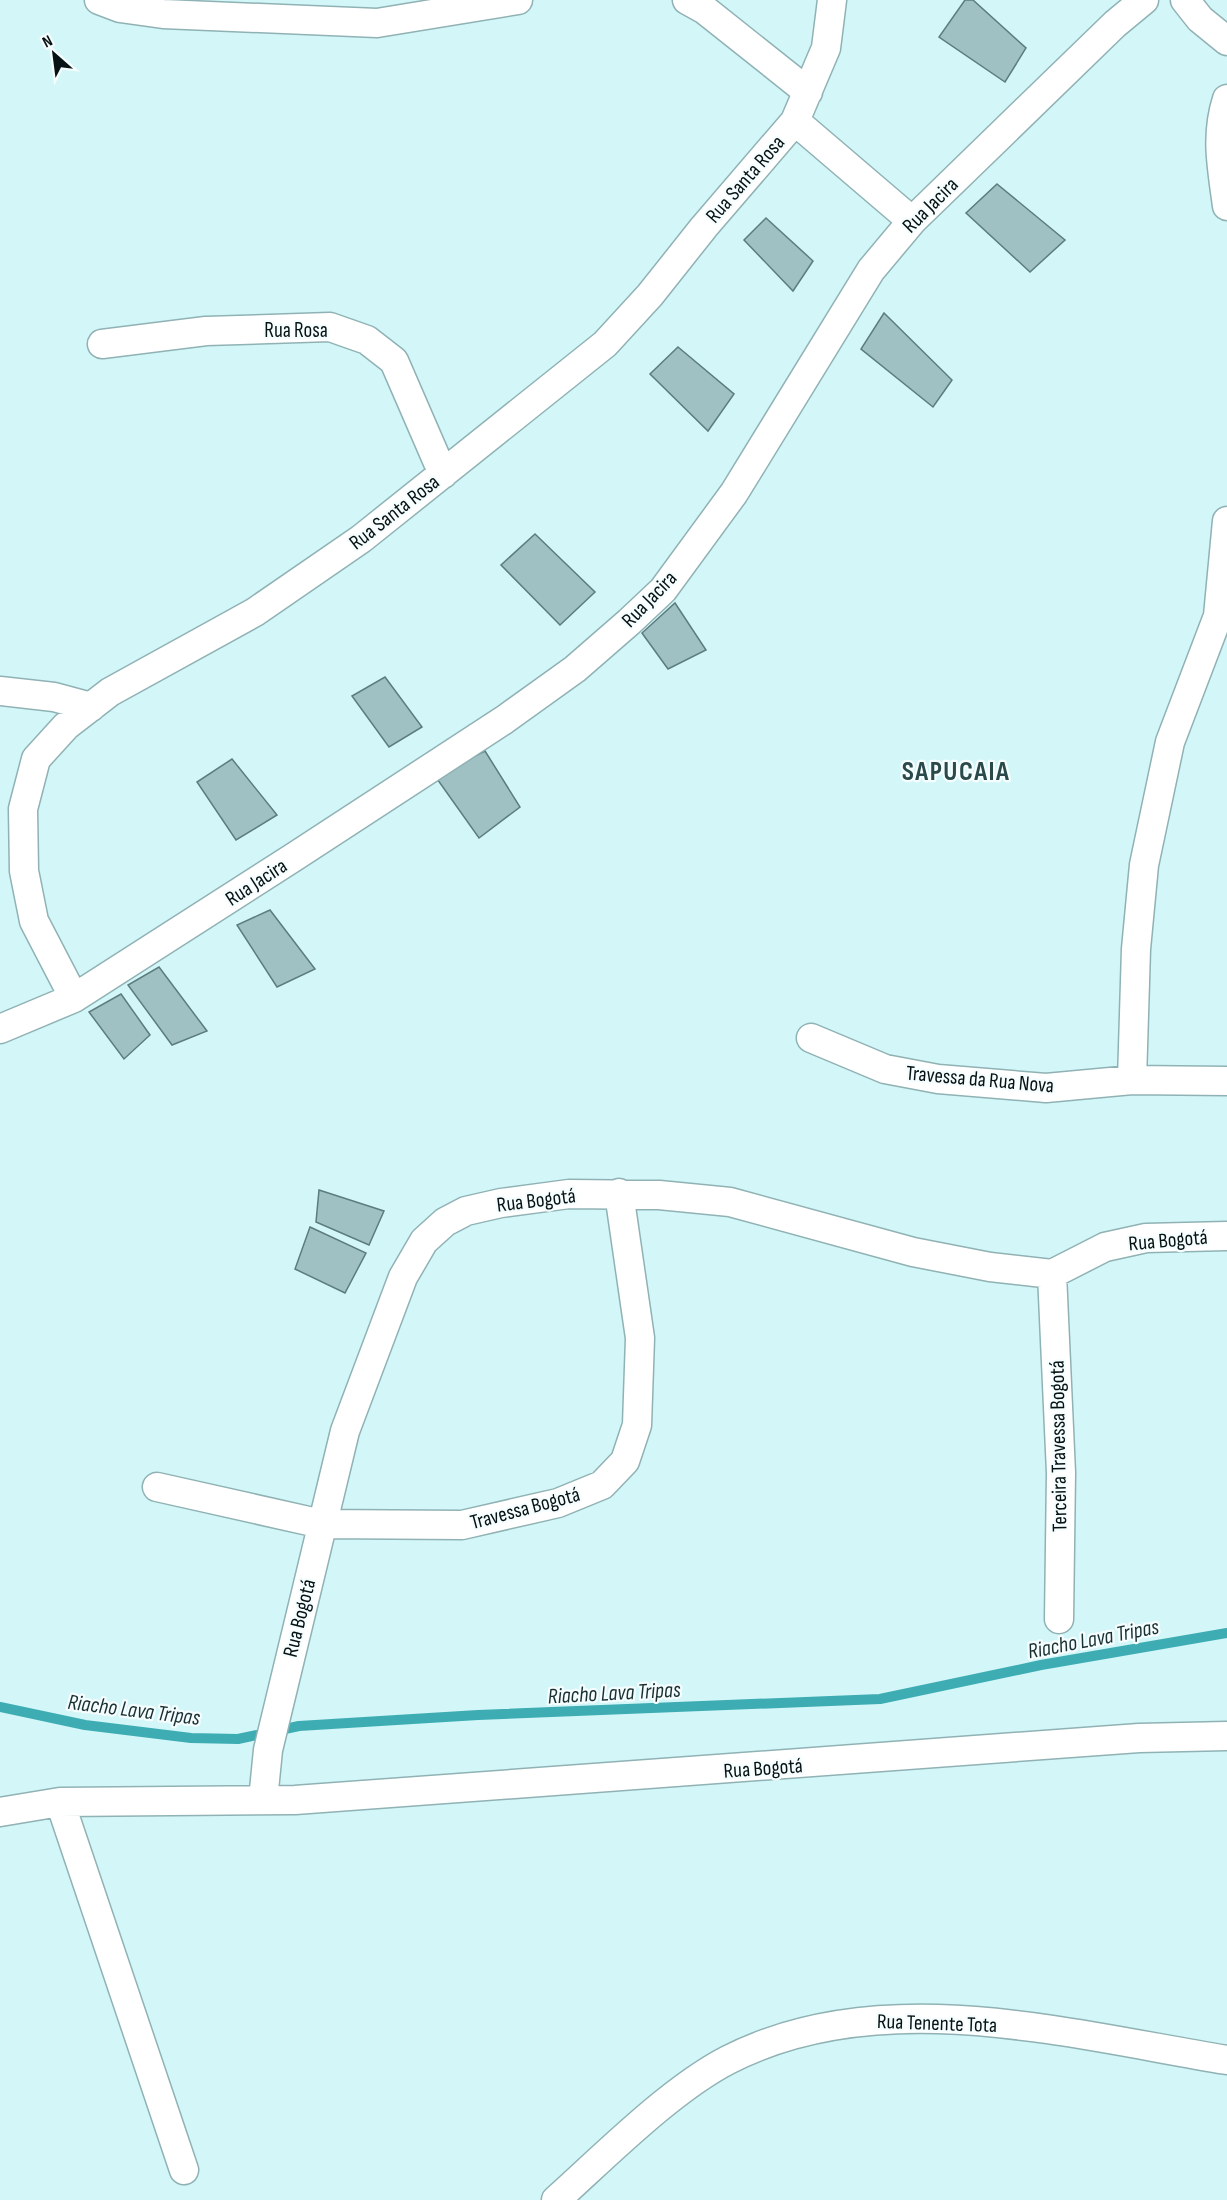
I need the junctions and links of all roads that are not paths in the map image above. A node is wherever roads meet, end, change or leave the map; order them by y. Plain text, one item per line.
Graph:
1 (99, 0) edge
2 (518, 0) edge
3 (687, 0) edge
4 (832, 0) edge
5 (1143, 0) edge
6 (1185, 0) edge
7 (1227, 41) edge
8 (808, 92) junction
9 (1227, 99) edge
10 (795, 121) junction
11 (1227, 206) edge
12 (912, 221) junction
13 (102, 344) dead end
14 (443, 474) junction
15 (1227, 521) edge
16 (1223, 616) edge
17 (0, 691) edge
18 (91, 707) junction
19 (74, 998) junction
20 (0, 1029) edge
21 (811, 1038) dead end
22 (1132, 1080) junction
23 (1227, 1081) edge
24 (619, 1193) junction
25 (1227, 1236) edge
26 (1052, 1274) junction
27 (157, 1487) dead end
28 (322, 1524) junction
29 (1059, 1619) dead end
30 (1227, 1736) edge
31 (264, 1800) junction
32 (60, 1802) junction
33 (0, 1812) edge
34 (1227, 2060) edge
35 (184, 2170) dead end
36 (556, 2200) edge

1 - 2 street
3 - 8 street
4 - 8 street, Rua Santa Rosa
5 - 12 street, Rua Jacira
6 - 7 street
8 - 10 street, Rua Santa Rosa
9 - 11 street
10 - 12 street
10 - 14 street, Rua Santa Rosa
12 - 19 street, Rua Jacira
13 - 14 street, Rua Rosa
14 - 18 street, Rua Santa Rosa
15 - 16 street
16 - 22 street
17 - 18 street
18 - 19 street, Rua Santa Rosa
19 - 20 street, Rua Jacira
21 - 22 street, Travessa da Rua Nova
22 - 23 street, Travessa da Rua Nova
24 - 26 street, Rua Bogotá
24 - 28 street, Rua Bogotá
24 - 28 street, Travessa Bogotá
25 - 26 street, Rua Bogotá
26 - 29 street, Terceira Travessa Bogotá
27 - 28 street, Travessa Bogotá
28 - 31 street, Rua Bogotá
30 - 31 street, Rua Bogotá
31 - 32 street, Rua Bogotá
32 - 33 street, Rua Bogotá
32 - 35 street
34 - 36 street, Rua Tenente Tota

